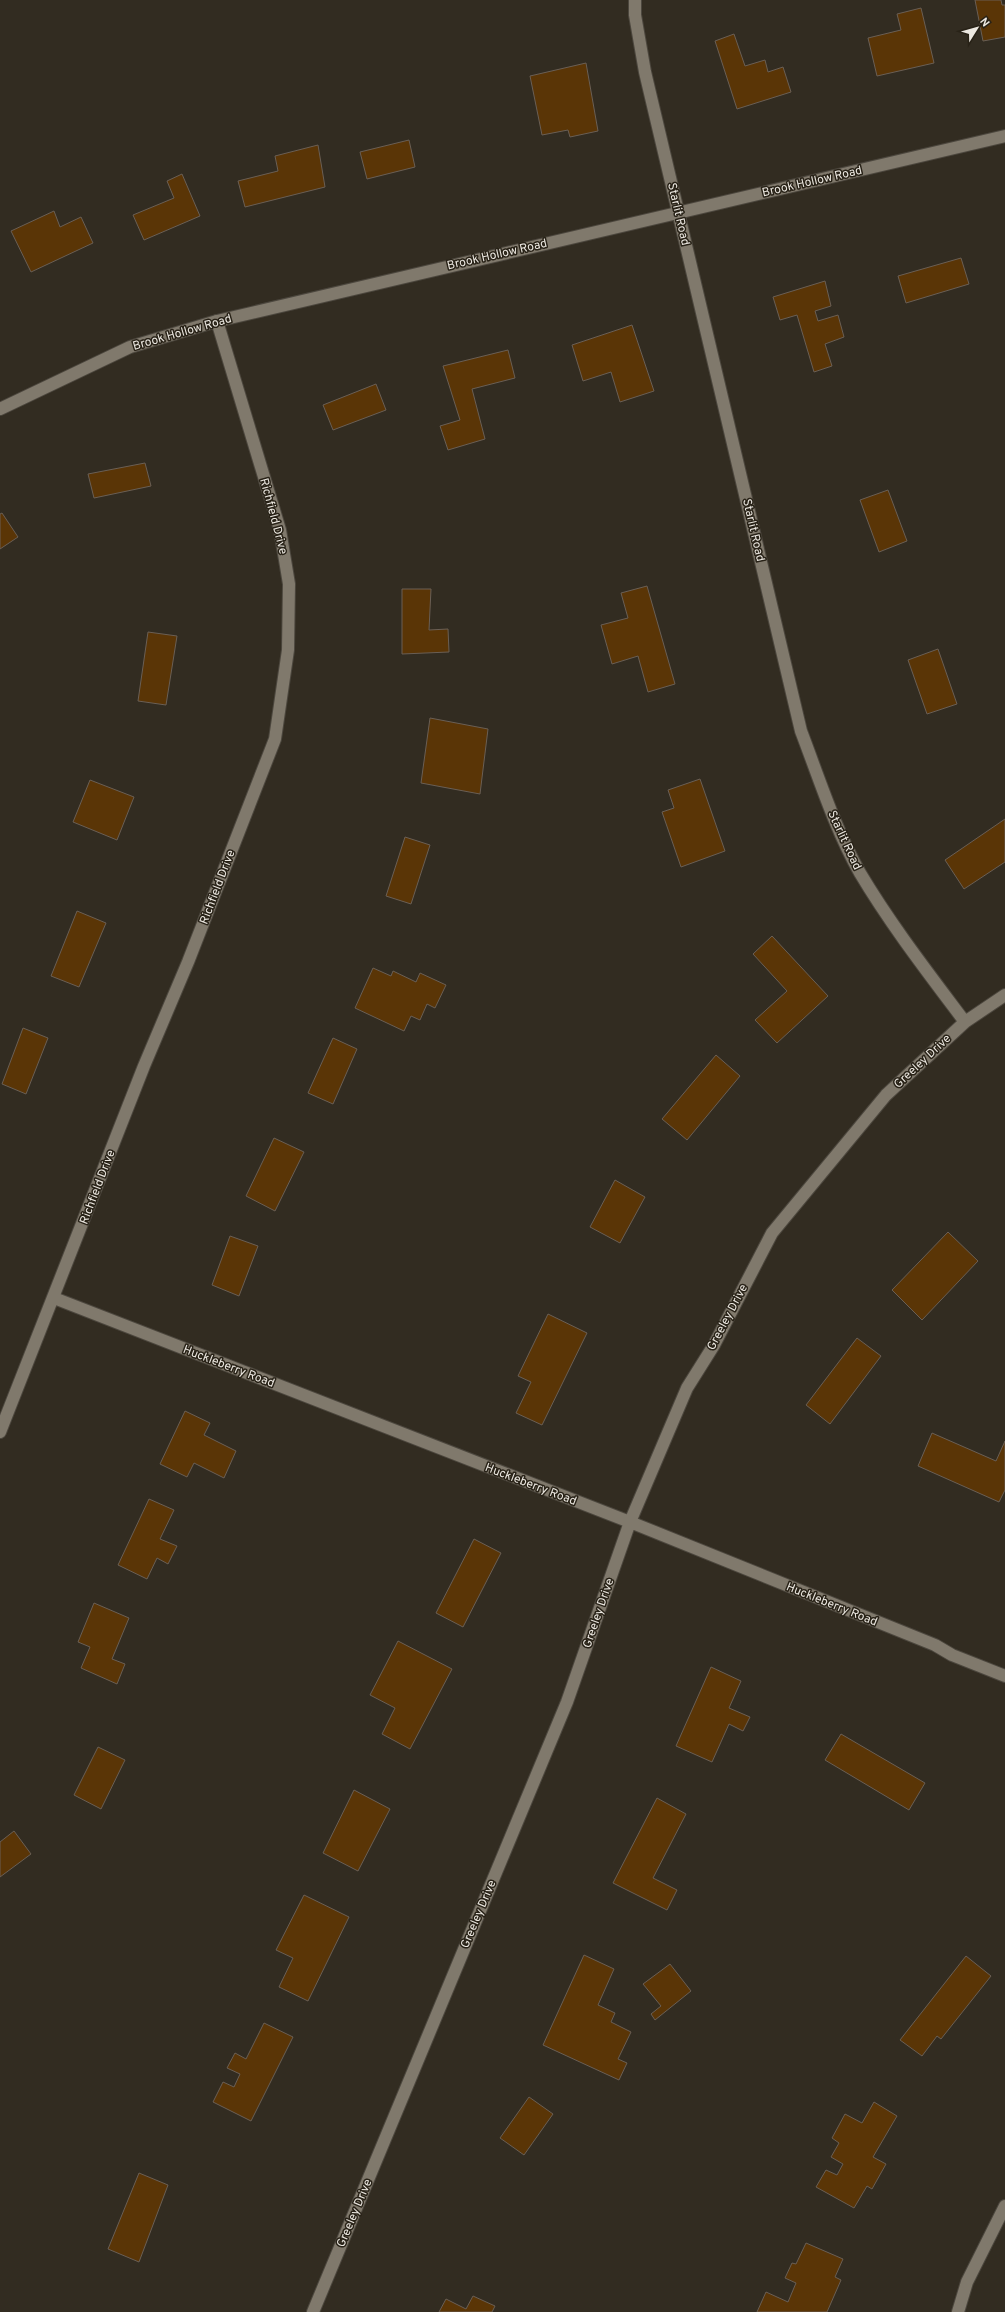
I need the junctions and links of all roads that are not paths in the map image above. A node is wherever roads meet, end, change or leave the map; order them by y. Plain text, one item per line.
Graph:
1 (635, 0) edge
2 (1005, 136) edge
3 (679, 212) junction
4 (217, 321) junction
5 (0, 409) edge
6 (1005, 994) edge
7 (965, 1022) junction
8 (54, 1298) junction
9 (0, 1432) edge
10 (630, 1522) junction
11 (1005, 1676) edge
12 (1005, 2206) edge
13 (313, 2312) edge
14 (958, 2312) edge

1 - 3 street, Starlit Road
2 - 3 street, Brook Hollow Road
3 - 4 street, Brook Hollow Road
3 - 7 street, Starlit Road
4 - 5 street, Brook Hollow Road
4 - 8 street, Richfield Drive
6 - 7 street, Greeley Drive
7 - 10 street, Greeley Drive
8 - 9 street, Richfield Drive
8 - 10 street, Huckleberry Road
10 - 11 street, Huckleberry Road
10 - 13 street, Greeley Drive
12 - 14 street

